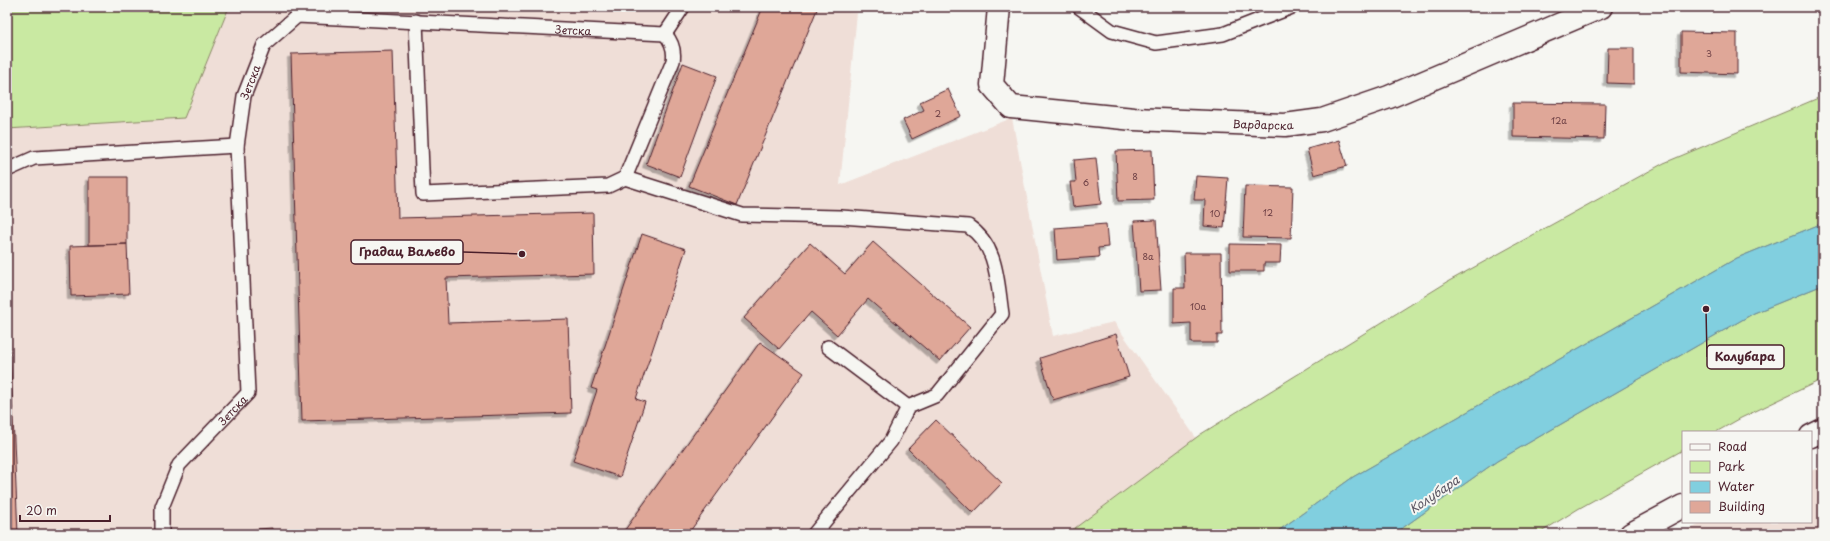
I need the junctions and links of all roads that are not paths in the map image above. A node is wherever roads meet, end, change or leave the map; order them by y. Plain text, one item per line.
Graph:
1 (683, 7) edge
2 (999, 7) edge
3 (1080, 7) edge
4 (1292, 7) edge
5 (1600, 7) edge
6 (416, 21) junction
7 (665, 34) junction
8 (237, 146) junction
9 (7, 170) edge
10 (625, 178) junction
11 (828, 347) dead end
12 (908, 408) junction
13 (1823, 430) edge
14 (1812, 436) edge
15 (1682, 507) edge
16 (162, 534) edge
17 (814, 534) edge
18 (1631, 534) edge

1 - 7 lane
2 - 5 street, Вардарска
3 - 4 lane
6 - 7 lane, Зетска
6 - 8 lane, Зетска
6 - 10 lane
7 - 10 lane
8 - 9 lane
8 - 16 lane, Зетска
10 - 12 lane
11 - 12 lane
12 - 17 lane
13 - 14 street
15 - 18 street

